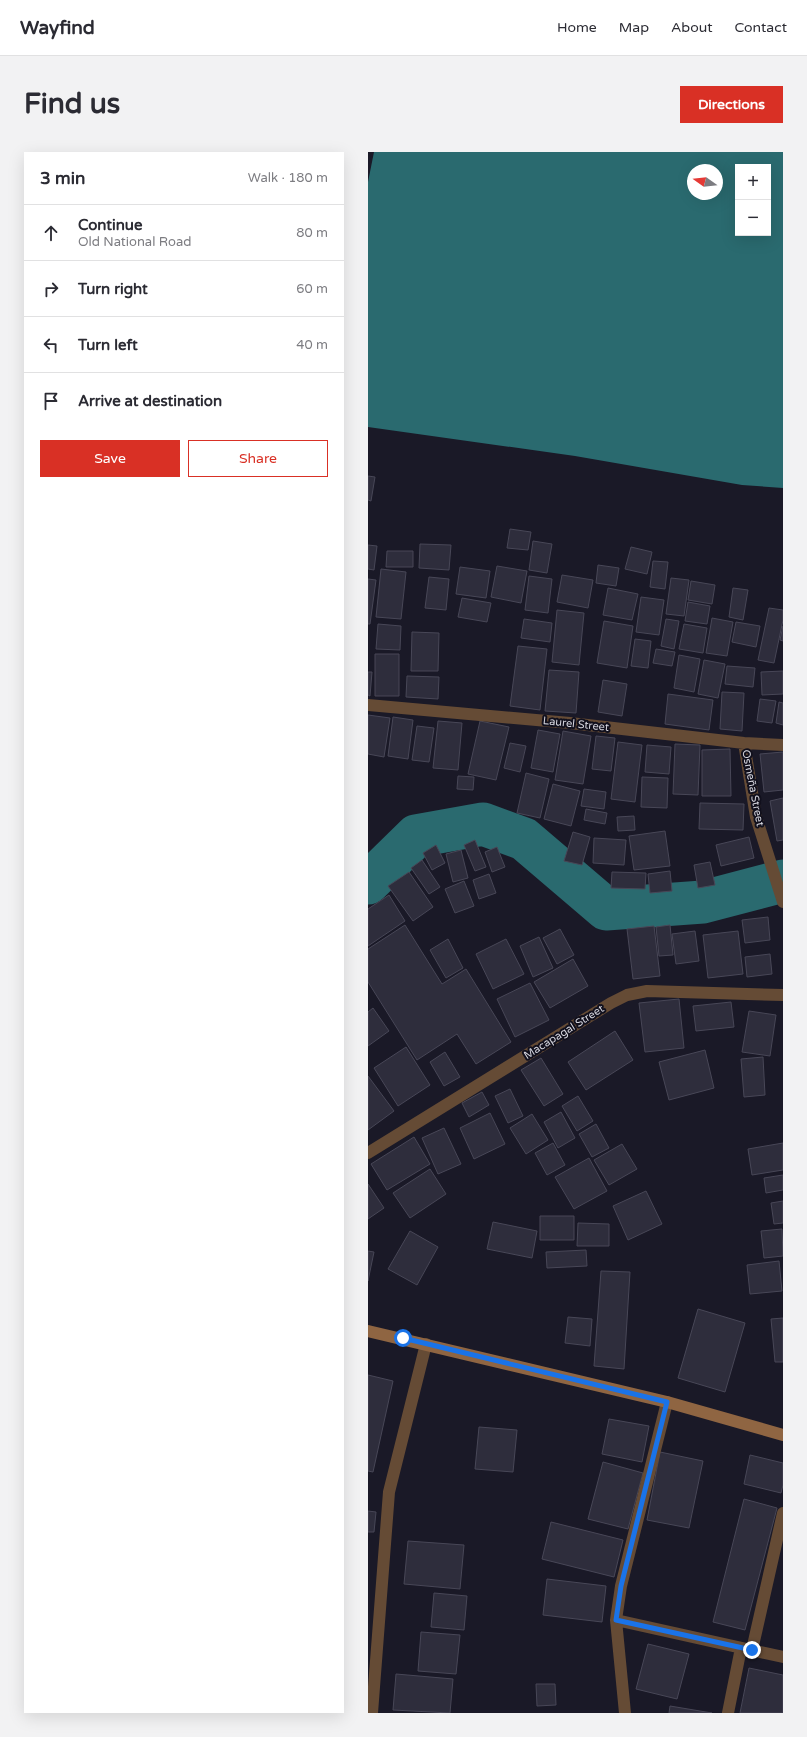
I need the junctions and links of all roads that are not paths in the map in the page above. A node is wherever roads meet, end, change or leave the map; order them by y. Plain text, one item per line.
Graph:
1 (368, 705) edge
2 (744, 743) junction
3 (783, 745) edge
4 (783, 901) edge
5 (783, 995) edge
6 (368, 1154) edge
7 (368, 1330) edge
8 (426, 1344) junction
9 (667, 1402) junction
10 (783, 1435) edge
11 (783, 1513) edge
12 (616, 1620) junction
13 (746, 1649) junction
14 (783, 1657) edge
15 (372, 1713) edge
16 (626, 1713) edge
17 (728, 1713) edge

1 - 2 street, Laurel Street
2 - 3 street, Laurel Street
2 - 4 street, Osmeña Street
5 - 6 street, Macapagal Street
7 - 8 main road
8 - 9 main road
8 - 15 street
9 - 10 main road
9 - 12 street
11 - 13 street
12 - 13 street
12 - 16 street
13 - 14 street
13 - 17 street

